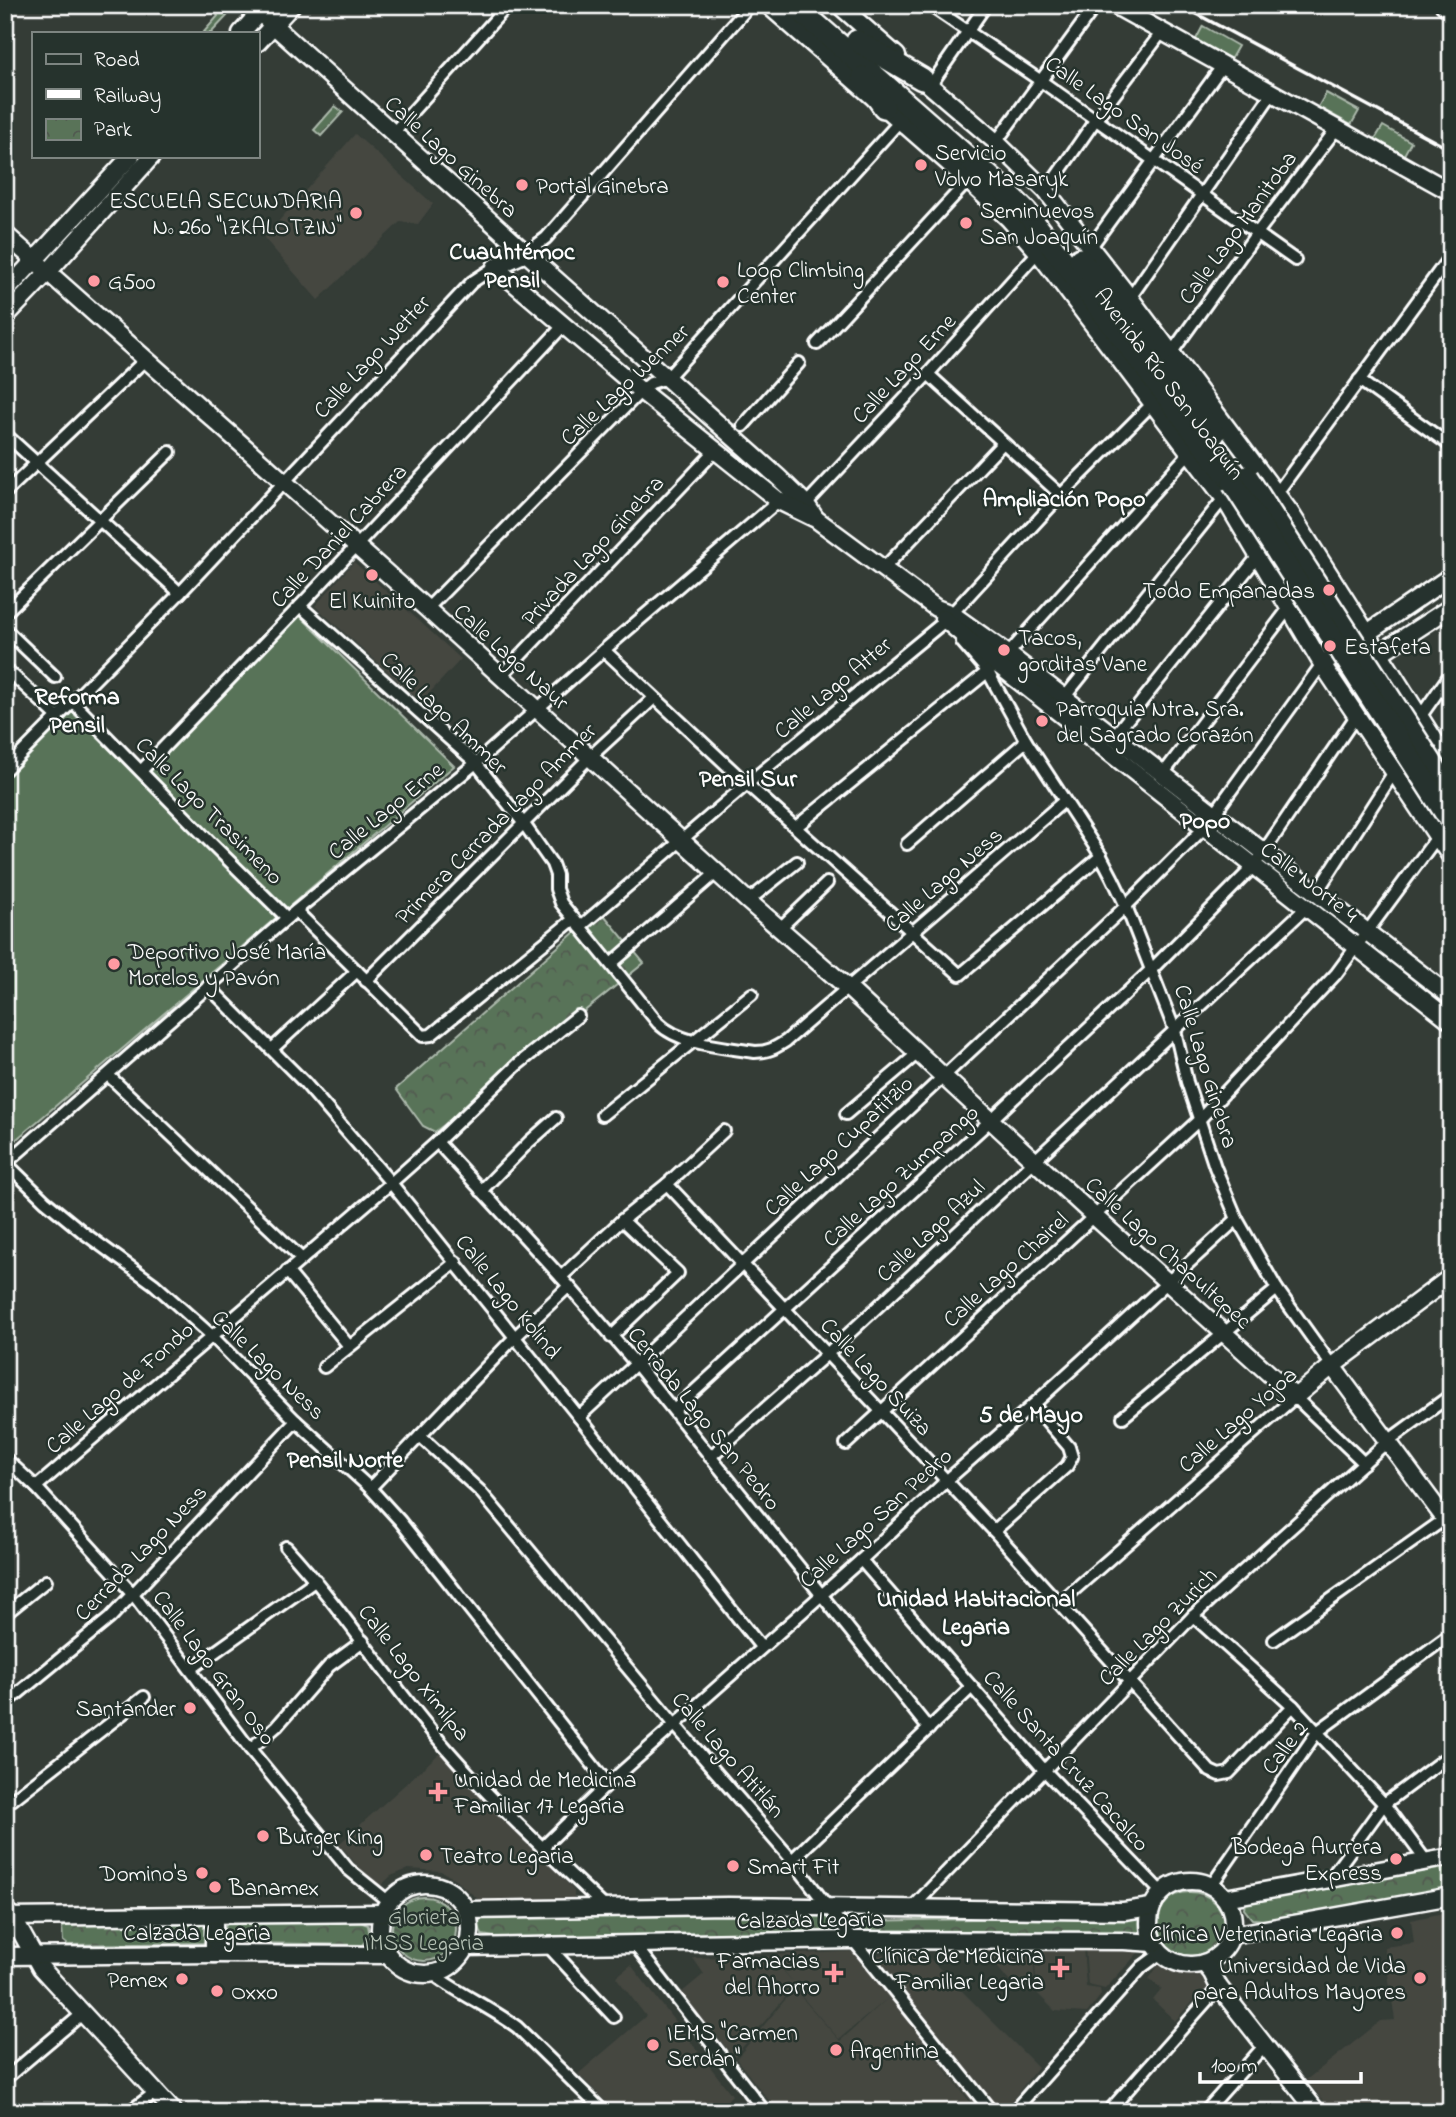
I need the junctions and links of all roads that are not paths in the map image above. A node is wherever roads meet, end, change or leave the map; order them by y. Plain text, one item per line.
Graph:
1 (9, 5) edge
2 (292, 5) edge
3 (508, 5) edge
4 (750, 5) edge
5 (768, 5) edge
6 (794, 5) edge
7 (816, 5) edge
8 (839, 5) edge
9 (929, 5) edge
10 (986, 5) edge
11 (1096, 5) edge
12 (1114, 5) edge
13 (1444, 5) edge
14 (259, 8) edge
15 (5, 10) edge
16 (1451, 10) edge
17 (274, 25) junction
18 (242, 32) edge
19 (967, 32) junction
20 (1162, 32) junction
21 (259, 41) edge
22 (849, 44) junction
23 (1223, 65) junction
24 (1041, 81) junction
25 (926, 82) junction
26 (1273, 92) junction
27 (884, 107) junction
28 (1096, 119) junction
29 (900, 121) junction
30 (1337, 128) junction
31 (393, 133) junction
32 (996, 142) junction
33 (129, 158) edge
34 (150, 158) edge
35 (1154, 161) junction
36 (968, 181) junction
37 (1046, 191) junction
38 (1451, 191) edge
39 (1202, 194) junction
40 (1257, 233) junction
41 (5, 234) edge
42 (1090, 248) junction
43 (526, 253) junction
44 (1451, 255) edge
45 (1043, 259) junction
46 (36, 260) junction
47 (1295, 260) dead end
48 (495, 267) junction
49 (49, 271) junction
50 (1103, 290) junction
51 (5, 292) edge
52 (1130, 298) junction
53 (1104, 315) junction
54 (5, 317) edge
55 (563, 326) junction
56 (817, 344) dead end
57 (1172, 352) junction
58 (146, 359) junction
59 (799, 363) dead end
60 (928, 374) junction
61 (667, 378) junction
62 (1359, 380) junction
63 (641, 391) junction
64 (1153, 403) junction
65 (743, 426) dead end
66 (5, 435) edge
67 (1003, 443) junction
68 (1451, 446) edge
69 (715, 451) junction
70 (170, 452) dead end
71 (1190, 452) junction
72 (36, 463) junction
73 (284, 483) junction
74 (1234, 485) junction
75 (792, 489) junction
76 (5, 493) edge
77 (1277, 493) junction
78 (1061, 495) junction
79 (779, 501) junction
80 (802, 507) junction
81 (1290, 512) junction
82 (99, 521) junction
83 (1248, 537) junction
84 (356, 546) junction
85 (1259, 555) junction
86 (883, 569) junction
87 (1451, 576) edge
88 (180, 593) junction
89 (300, 606) junction
90 (1451, 607) edge
91 (1289, 608) junction
92 (427, 610) junction
93 (5, 613) edge
94 (944, 614) junction
95 (5, 629) edge
96 (1367, 634) junction
97 (604, 650) junction
98 (1379, 654) junction
99 (998, 664) junction
100 (1322, 664) junction
101 (5, 668) edge
102 (1451, 673) edge
103 (55, 677) dead end
104 (500, 677) junction
105 (1334, 682) junction
106 (654, 698) junction
107 (1063, 698) junction
108 (73, 702) junction
109 (536, 709) junction
110 (1356, 716) junction
111 (58, 717) junction
112 (1420, 717) junction
113 (1114, 736) junction
114 (1026, 741) junction
115 (590, 757) junction
116 (476, 763) junction
117 (1451, 766) edge
118 (5, 770) edge
119 (141, 771) junction
120 (1394, 772) junction
121 (1163, 774) junction
122 (747, 784) junction
123 (1064, 801) junction
124 (1449, 808) edge
125 (1214, 815) junction
126 (524, 824) junction
127 (796, 827) junction
128 (1204, 828) junction
129 (1437, 837) junction
130 (682, 840) junction
131 (907, 844) dead end
132 (1265, 853) junction
133 (1101, 856) junction
134 (1451, 857) edge
135 (797, 862) dead end
136 (1254, 866) junction
137 (717, 873) junction
138 (827, 883) dead end
139 (1317, 892) junction
140 (748, 901) junction
141 (1126, 906) junction
142 (1307, 907) junction
143 (291, 914) junction
144 (578, 923) junction
145 (779, 929) junction
146 (914, 932) junction
147 (1368, 932) junction
148 (1358, 947) junction
149 (611, 964) junction
150 (1152, 969) junction
151 (357, 971) junction
152 (366, 981) junction
153 (208, 986) junction
154 (849, 989) junction
155 (752, 994) dead end
156 (1451, 998) edge
157 (578, 1016) dead end
158 (1451, 1021) edge
159 (1175, 1031) junction
160 (426, 1036) joint
161 (693, 1040) junction
162 (272, 1049) junction
163 (918, 1053) junction
164 (108, 1075) junction
165 (943, 1076) junction
166 (846, 1114) dead end
167 (602, 1115) dead end
168 (556, 1118) dead end
169 (1200, 1119) junction
170 (991, 1120) junction
171 (724, 1131) dead end
172 (437, 1142) junction
173 (1035, 1162) junction
174 (6, 1163) edge
175 (391, 1183) junction
176 (667, 1184) junction
177 (481, 1191) junction
178 (1094, 1216) junction
179 (1237, 1219) junction
180 (622, 1220) junction
181 (302, 1259) junction
182 (456, 1262) junction
183 (743, 1263) junction
184 (287, 1271) junction
185 (1451, 1277) edge
186 (565, 1282) junction
187 (1168, 1283) junction
188 (1277, 1289) junction
189 (785, 1308) junction
190 (1223, 1331) junction
191 (211, 1335) junction
192 (515, 1337) junction
193 (611, 1337) junction
194 (349, 1346) junction
195 (827, 1354) junction
196 (637, 1365) junction
197 (1332, 1366) junction
198 (324, 1367) dead end
199 (1451, 1395) edge
200 (1295, 1397) junction
201 (1032, 1405) junction
202 (674, 1410) junction
203 (881, 1411) junction
204 (579, 1417) junction
205 (1123, 1417) dead end
206 (296, 1421) junction
207 (420, 1436) junction
208 (1388, 1441) junction
209 (846, 1444) dead end
210 (710, 1457) junction
211 (5, 1458) edge
212 (1364, 1463) junction
213 (946, 1481) junction
214 (36, 1486) junction
215 (370, 1488) junction
216 (1449, 1520) edge
217 (995, 1531) junction
218 (286, 1547) dead end
219 (861, 1560) junction
220 (316, 1580) junction
221 (46, 1581) dead end
222 (133, 1594) junction
223 (821, 1594) junction
224 (1059, 1603) junction
225 (5, 1614) edge
226 (1193, 1616) junction
227 (1451, 1634) edge
228 (1274, 1640) dead end
229 (363, 1641) junction
230 (761, 1647) junction
231 (191, 1669) junction
232 (1130, 1681) junction
233 (972, 1688) junction
234 (144, 1697) dead end
235 (5, 1704) edge
236 (1293, 1706) junction
237 (676, 1726) junction
238 (929, 1729) junction
239 (1317, 1732) junction
240 (250, 1749) junction
241 (1451, 1754) edge
242 (1045, 1771) junction
243 (608, 1784) junction
244 (5, 1797) edge
245 (1384, 1804) junction
246 (542, 1848) junction
247 (1451, 1857) edge
248 (792, 1860) junction
249 (1426, 1861) junction
250 (1329, 1880) junction
251 (1211, 1885) junction
252 (1161, 1892) junction
253 (1451, 1896) edge
254 (1225, 1898) junction
255 (828, 1906) junction
256 (605, 1907) junction
257 (1151, 1907) junction
258 (386, 1908) junction
259 (912, 1908) junction
260 (466, 1910) junction
261 (7, 1915) edge
262 (214, 1916) junction
263 (1232, 1935) junction
264 (853, 1940) junction
265 (546, 1944) junction
266 (634, 1944) junction
267 (466, 1947) junction
268 (1157, 1948) junction
269 (214, 1954) junction
270 (32, 1955) junction
271 (388, 1955) junction
272 (5, 1956) edge
273 (1212, 1971) junction
274 (433, 1974) junction
275 (82, 2014) junction
276 (614, 2017) dead end
277 (1264, 2046) junction
278 (5, 2078) edge
279 (156, 2092) junction
280 (594, 2103) junction
281 (130, 2112) edge
282 (174, 2112) edge
283 (585, 2112) edge
284 (604, 2112) edge
285 (765, 2112) edge
286 (992, 2112) edge
287 (1013, 2112) edge
288 (1108, 2112) edge
289 (1205, 2112) edge
290 (1317, 2112) edge

1 - 15 street
2 - 17 street
3 - 31 street
4 - 43 street, Calle Lago Wetter
5 - 27 street, Avenida Río San Joaquín
6 - 22 highway, Avenida Río San Joaquín
7 - 22 highway, Avenida Río San Joaquín
8 - 25 street, Avenida Río San Joaquín
9 - 19 street, Calle Lago San José
10 - 19 street
11 - 24 street
12 - 20 street
13 - 16 street
14 - 17 street, Calle Lago Ginebra
14 - 18 street
17 - 21 street
17 - 31 street, Calle Lago Ginebra
19 - 24 street, Calle Lago San José
19 - 25 street
20 - 23 street
20 - 28 street
22 - 25 highway
22 - 27 highway
22 - 50 highway, Avenida Río San Joaquín
22 - 53 highway, Avenida Río San Joaquín
23 - 26 street
23 - 35 street
24 - 28 street, Calle Lago San José
24 - 32 street
25 - 32 street, Avenida Río San Joaquín
26 - 30 street
26 - 39 street
27 - 29 street, Avenida Río San Joaquín
28 - 35 street, Calle Lago San José
28 - 37 street
29 - 36 street, Avenida Río San Joaquín
29 - 61 street, Calle Lago Wenner
30 - 38 street
30 - 40 street, Calle Lago Manitoba
31 - 43 street, Calle Lago Ginebra
32 - 37 street, Avenida Río San Joaquín
33 - 46 street
34 - 49 street
35 - 39 street, Calle Lago San José
35 - 42 street
36 - 45 street, Avenida Río San Joaquín
36 - 56 street
37 - 42 street, Avenida Río San Joaquín
39 - 40 street, Calle Lago San José
39 - 52 street
40 - 47 street, Calle Lago San José
40 - 57 street, Calle Lago Manitoba
41 - 46 street, Calle Lago Naur
42 - 50 highway
42 - 52 street, Avenida Río San Joaquín
43 - 48 street, Calle Lago Wetter
43 - 61 street, Calle Lago Ginebra
44 - 62 street
45 - 53 highway
45 - 60 street, Calle Lago Erne
45 - 64 street, Avenida Río San Joaquín
46 - 49 street, Calle Lago Naur
46 - 51 street
48 - 55 street, Calle Lago Ginebra
48 - 73 street, Calle Lago Wetter
49 - 54 street
49 - 58 street, Calle Lago Naur
50 - 74 highway, Avenida Río San Joaquín
52 - 57 street, Avenida Río San Joaquín
53 - 74 highway, Avenida Río San Joaquín
55 - 63 street, Calle Lago Ginebra
55 - 84 street, Calle Daniel Cabrera
57 - 77 street, Avenida Río San Joaquín
58 - 72 street
58 - 73 street, Calle Lago Naur
59 - 65 street
60 - 67 street
60 - 80 street, Calle Lago Erne
61 - 63 street, Calle Lago Wenner
61 - 75 street, Calle Lago Ginebra
62 - 68 street
62 - 77 street
63 - 69 street, Calle Lago Ginebra
63 - 92 street, Calle Lago Wenner
64 - 71 street, Avenida Río San Joaquín
64 - 78 street, Calle Lago Atter
66 - 72 street
67 - 78 street
67 - 86 street
69 - 79 street, Calle Lago Ginebra
69 - 104 street, Privada Lago Ginebra
70 - 82 street
71 - 74 street, Avenida Río San Joaquín
71 - 99 street
72 - 76 street
72 - 82 street
73 - 84 street, Calle Lago Naur
73 - 88 street, Calle Lago Wetter
74 - 83 street, Avenida Río San Joaquín
74 - 107 street
74 - 124 highway, Avenida Río San Joaquín, bridge
75 - 79 street, Calle Lago Erne
75 - 80 street, Calle Lago Ginebra
77 - 81 street, Avenida Río San Joaquín
78 - 94 street, Calle Lago Atter
79 - 80 street, Calle Lago Ginebra
79 - 97 street, Calle Lago Erne
80 - 86 street, Calle Lago Ginebra
81 - 83 street
81 - 96 street, Avenida Río San Joaquín
82 - 88 street
82 - 93 street
83 - 85 street, Avenida Río San Joaquín
84 - 89 street, Calle Daniel Cabrera
84 - 92 street, Calle Lago Naur
85 - 91 street, Avenida Río San Joaquín
85 - 113 street
86 - 94 street, Calle Lago Ginebra
87 - 96 street
88 - 108 street, Calle Lago Wetter
89 - 116 street, Calle Lago Ammer
89 - 119 street, Calle Daniel Cabrera
90 - 98 street
91 - 100 street, Avenida Río San Joaquín
91 - 121 street
92 - 104 street, Calle Lago Naur
94 - 99 street, Calle Norte 4
94 - 122 street, Calle Lago Atter
95 - 103 street
96 - 98 street, Avenida Río San Joaquín
96 - 100 street
97 - 106 street
97 - 109 street, Calle Lago Erne
98 - 105 street
98 - 112 street, Avenida Río San Joaquín
99 - 107 street, Calle Norte 4
99 - 114 street, Calle Lago Ginebra
99 - 127 street
99 - 128 street, Calle Norte 4
100 - 105 street, Avenida Río San Joaquín
100 - 125 street, Calle Lago Cupatitzio
101 - 111 street
102 - 112 street
104 - 109 street, Calle Lago Naur
105 - 110 street, Avenida Río San Joaquín
106 - 115 street, Primera Cerrada Lago Ammer
106 - 122 street
107 - 113 street, Calle Norte 4
108 - 111 street, Calle Lago Wetter
108 - 119 street, Calle Lago Trasimeno
109 - 115 street, Calle Lago Naur
109 - 116 street, Calle Lago Erne
110 - 120 street, Avenida Río San Joaquín
110 - 132 street, Calle Lago Zumpango
111 - 118 street, Calle Lago Wetter
112 - 117 street, Avenida Río San Joaquín
113 - 121 street, Calle Norte 4
114 - 123 street, Calle Lago Ginebra
114 - 131 street
115 - 126 street, Primera Cerrada Lago Ammer
115 - 130 street, Calle Lago Naur
116 - 126 street, Calle Lago Ammer
116 - 143 street, Calle Lago Erne
119 - 143 street, Calle Lago Trasimeno
120 - 129 street, Avenida Río San Joaquín
120 - 139 street
121 - 125 street, Calle Norte 4
122 - 127 street
122 - 130 street, Calle Lago Atter
123 - 133 street, Calle Lago Ginebra
123 - 146 street, Calle Lago Ness
125 - 128 street, Calle Lago Cupatitzio
125 - 132 street, Calle Norte 4
126 - 144 street, Calle Lago Ammer
126 - 152 street, Primera Cerrada Lago Ammer
127 - 146 street
128 - 136 street, Calle Norte 4
128 - 141 street, Calle Lago Cupatitzio
129 - 134 street, Avenida Río San Joaquín
129 - 147 street, Calle Lago Chairel
130 - 137 street, Calle Lago Naur
130 - 144 street, Calle Lago Atter
132 - 136 street, Calle Lago Zumpango
132 - 139 street, Calle Norte 4
133 - 141 street, Calle Lago Ginebra
133 - 146 street
135 - 140 street
136 - 142 street, Calle Norte 4
136 - 150 street, Calle Lago Zumpango
137 - 140 street, Calle Lago Naur
137 - 149 street
138 - 145 street
139 - 147 street, Calle Norte 4
140 - 145 street, Calle Lago Naur
141 - 150 street, Calle Lago Ginebra
141 - 165 street, Calle Lago Cupatitzio
142 - 148 street, Calle Norte 4
142 - 159 street, Calle Lago Azul
143 - 151 street, Calle Lago Trasimeno
143 - 153 street, Calle Lago Erne
144 - 149 street, Calle Lago Ammer
144 - 160 street, Calle Lago Atter
145 - 154 street, Calle Lago Naur
146 - 154 street, Calle Lago Ness
147 - 148 street, Calle Lago Chairel
147 - 156 street, Calle Norte 4
148 - 158 street, Calle Norte 4
148 - 169 street, Calle Lago Chairel
149 - 161 street, Calle Lago Ammer
150 - 159 street, Calle Lago Ginebra
150 - 170 street, Calle Lago Zumpango
151 - 152 street, Calle Lago Trasimeno
151 - 162 street
152 - 160 street, Calle Lago Trasimeno
153 - 162 street, Calle Lago Kolind
153 - 164 street, Calle Lago Erne
154 - 161 street, Calle Lago Ammer
154 - 163 street, Calle Lago Naur
155 - 161 street
157 - 172 street, Calle Lago de Fondo
159 - 169 street, Calle Lago Ginebra
159 - 173 street, Calle Lago Azul
161 - 167 street
162 - 175 street, Calle Lago Kolind
163 - 165 street, Calle Lago Naur
163 - 166 street
164 - 174 street, Calle Lago Erne
164 - 181 street
165 - 170 street, Calle Lago Chapultepec
165 - 183 street, Calle Lago Cupatitzio
168 - 177 street
169 - 178 street, Calle Lago Chairel
169 - 179 street, Calle Lago Ginebra
170 - 173 street, Calle Lago Chapultepec
170 - 189 street, Calle Lago Zumpango
171 - 176 street
172 - 175 street, Calle Lago de Fondo
172 - 177 street, Cerrada Lago San Pedro
173 - 178 street, Calle Lago Chapultepec
173 - 195 street, Calle Lago Azul
174 - 191 street, Calle Lago Ness
175 - 181 street, Calle Lago de Fondo
175 - 182 street, Calle Lago Kolind
176 - 180 street
176 - 183 street, Calle Lago Suiza
177 - 186 street, Cerrada Lago San Pedro
178 - 187 street, Calle Lago Chapultepec
178 - 203 street, Calle Lago Chairel
179 - 187 street, Calle Lago San Pedro
179 - 188 street, Calle Lago Ginebra
180 - 186 street
180 - 193 street
181 - 184 street, Calle Lago de Fondo
182 - 192 street, Calle Lago Kolind
182 - 194 street
183 - 189 street, Calle Lago Suiza
183 - 196 street, Calle Lago Cupatitzio
184 - 191 street, Calle Lago de Fondo
184 - 194 street
185 - 197 street, Calle Lago Yojoa
186 - 192 street
186 - 193 street, Cerrada Lago San Pedro
187 - 190 street, Calle Lago Chapultepec
187 - 201 street, Calle Lago San Pedro
188 - 190 street
188 - 197 street, Calle Lago Ginebra
189 - 195 street, Calle Lago Suiza
189 - 202 street, Calle Lago Zumpango
190 - 200 street, Calle Lago Chapultepec
190 - 205 street
191 - 206 street, Calle Lago Ness
191 - 214 street, Calle Lago de Fondo
192 - 204 street, Calle Lago Kolind
192 - 207 street
193 - 196 street, Cerrada Lago San Pedro
194 - 198 street
195 - 203 street, Calle Lago Suiza
195 - 210 street, Calle Lago Azul
196 - 202 street, Cerrada Lago San Pedro
196 - 204 street, Calle Lago Cupatitzio
197 - 200 street, Calle Lago Yojoa
197 - 208 street, Calle Lago Ginebra
199 - 208 street, Calle Lago Zurich
200 - 212 street, Calle Lago Chapultepec
200 - 224 street, Calle Lago Yojoa
201 - 213 street, Calle Lago San Pedro
201 - 217 street
202 - 210 street, Cerrada Lago San Pedro
203 - 209 street, Calle Lago Chairel
203 - 213 street, Calle Lago Suiza
204 - 230 street, Calle Lago Kolind
206 - 215 street, Calle Lago Ness
206 - 222 street, Cerrada Lago Ness
207 - 215 street
207 - 237 street, Calle Lago Atitlán
208 - 212 street, Calle Lago Zurich
208 - 216 street, Calle Lago Ginebra
210 - 223 street, Cerrada Lago San Pedro
211 - 214 street, Calle Lago Gran Oso
212 - 226 street, Calle Lago Zurich
213 - 217 street, Calle Lago Suiza
213 - 219 street, Calle Lago San Pedro
214 - 222 street, Calle Lago Gran Oso
215 - 243 street, Calle Lago Ness
216 - 228 street
217 - 224 street, Calle Lago Suiza
218 - 220 street, Calle Lago Ximilpa
219 - 223 street, Calle Lago San Pedro
219 - 233 street, Calle Santa Cruz Cacalco
220 - 229 street, Calle Lago Ximilpa
220 - 231 street
221 - 225 street
222 - 231 street, Calle Lago Gran Oso
222 - 235 street, Cerrada Lago Ness
223 - 230 street, Calle Lago San Pedro
223 - 238 street, Cerrada Lago San Pedro
224 - 232 street, Calle Lago Suiza
226 - 232 street, Calle Lago Zurich
226 - 236 street
227 - 239 street, Calle 2
229 - 240 street
229 - 246 street, Calle Lago Ximilpa
230 - 237 street, Calle Lago San Pedro
231 - 240 street, Calle Lago Gran Oso
232 - 236 street, Calle Lago Suiza
232 - 242 street, Calle Lago Zurich
233 - 238 street
233 - 242 street, Calle Santa Cruz Cacalco
234 - 244 street
236 - 239 street
237 - 243 street, Calle Lago San Pedro
237 - 248 street, Calle Lago Atitlán
238 - 248 street
239 - 245 street
239 - 251 street, Calle 2
240 - 258 street, Calle Lago Gran Oso
241 - 245 street
242 - 252 street, Calle Santa Cruz Cacalco
242 - 259 street, Calle Lago Zurich
243 - 246 street, Calle Lago San Pedro
245 - 249 street
245 - 250 street
246 - 256 street, Calle Lago Ximilpa
247 - 249 street
248 - 255 street, Calle Lago Atitlán
249 - 250 street
250 - 254 street
251 - 252 street
251 - 254 street
252 - 257 street
253 - 263 street
254 - 263 street
255 - 256 street, Calzada Legaria
255 - 259 street, Calzada Legaria
255 - 264 street, Calle Lago Atitlán
256 - 260 street, Calzada Legaria
257 - 259 street, Calzada Legaria
257 - 268 street
258 - 260 street
258 - 262 street, Calzada Legaria
258 - 271 street
260 - 267 street
261 - 262 street, Calzada Legaria
261 - 270 street
262 - 269 street
263 - 273 street
264 - 266 street, Calzada Legaria
264 - 268 street, Calzada Legaria
264 - 286 street, Calle Lago Atitlán
265 - 266 street, Calzada Legaria
265 - 267 street, Calzada Legaria
265 - 276 street
266 - 285 street
267 - 274 street
268 - 273 street
268 - 287 street
269 - 270 street, Calzada Legaria
269 - 271 street, Calzada Legaria
270 - 272 street, Calzada Legaria
270 - 275 street
271 - 274 street
273 - 277 street
273 - 288 street
274 - 280 street
275 - 278 street
275 - 279 street
277 - 289 street
277 - 290 street
279 - 281 street
279 - 282 street
280 - 283 street
280 - 284 street

